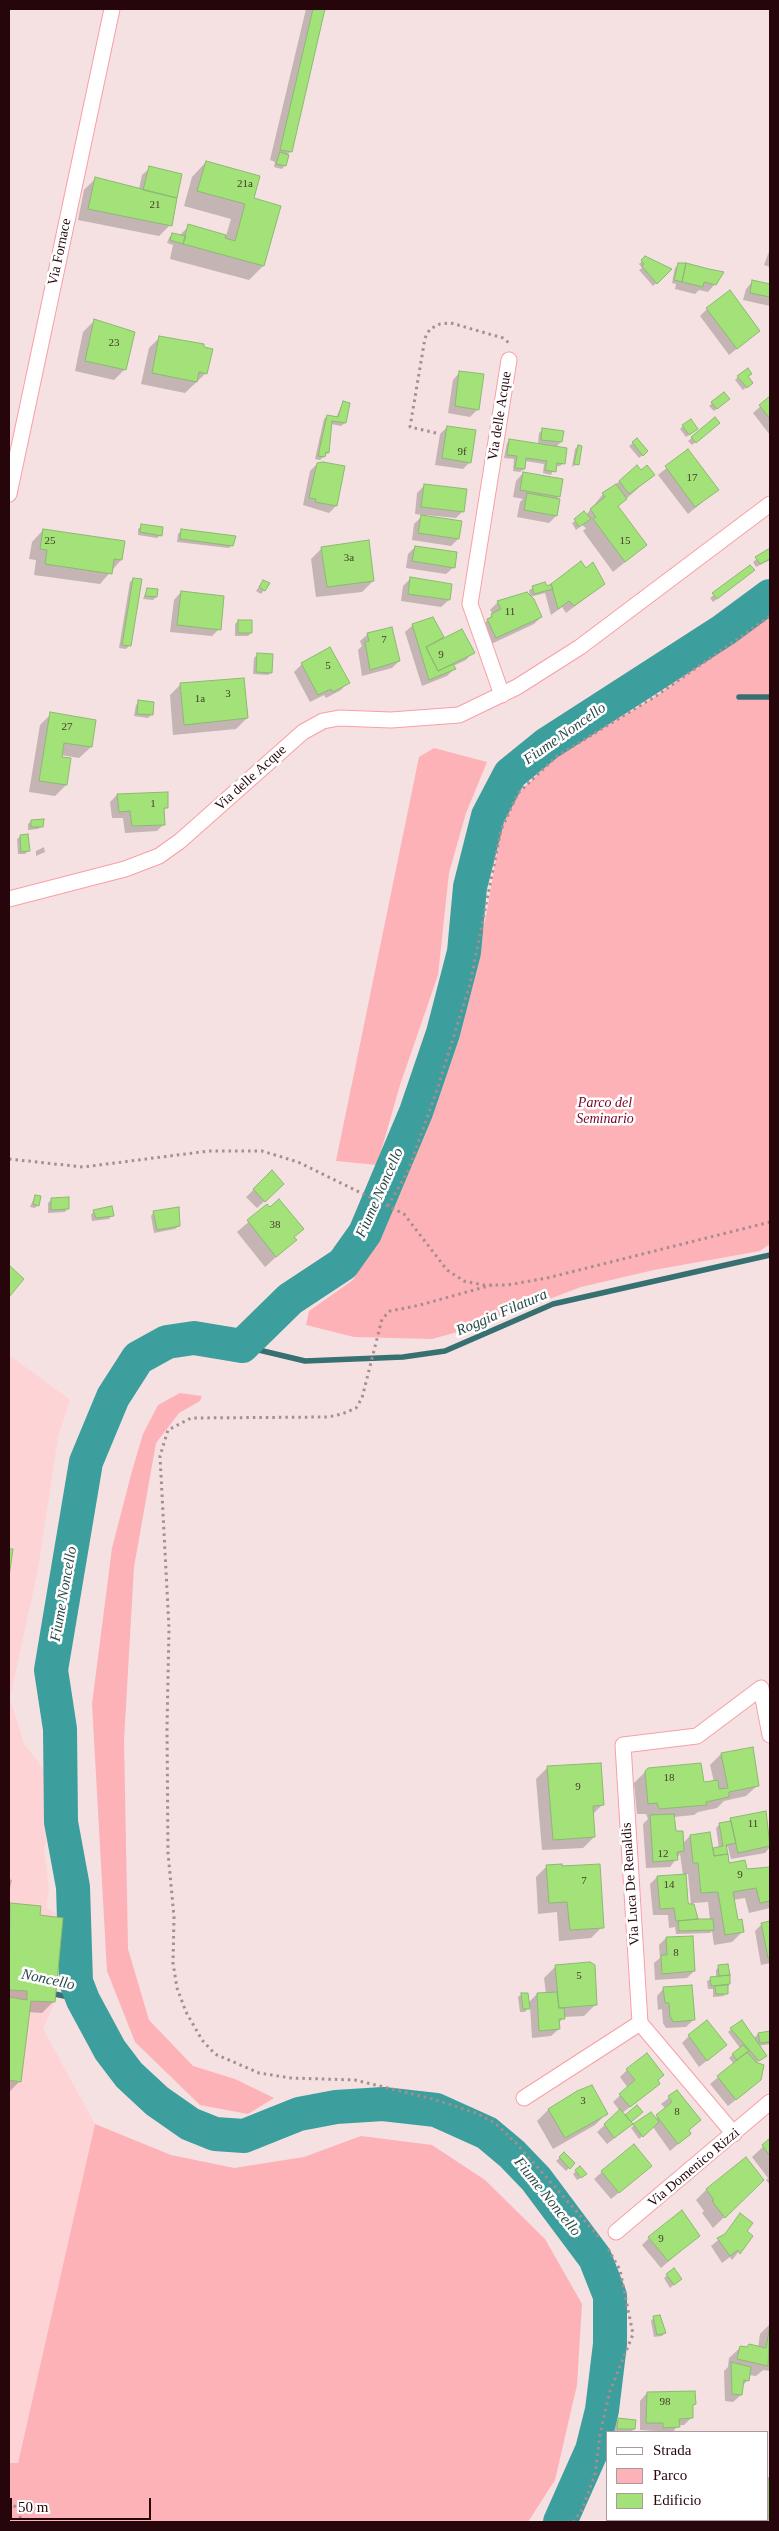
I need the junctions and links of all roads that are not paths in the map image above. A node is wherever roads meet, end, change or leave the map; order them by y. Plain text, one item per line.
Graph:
1 (112, 9) edge
2 (509, 360) road end
3 (9, 494) edge
4 (770, 504) edge
5 (502, 694) junction
6 (9, 899) edge
7 (770, 1735) edge
8 (640, 2023) junction
9 (524, 2098) dead end
10 (770, 2102) edge
11 (734, 2134) junction
12 (616, 2232) dead end

1 - 3 street, Via Fornace
2 - 5 street, Via delle Acque
4 - 5 street, Via delle Acque
5 - 6 street, Via delle Acque
7 - 8 street, Via Luca De Renaldis
8 - 9 street
8 - 11 street
10 - 11 street, Via Domenico Rizzi
11 - 12 street, Via Domenico Rizzi

